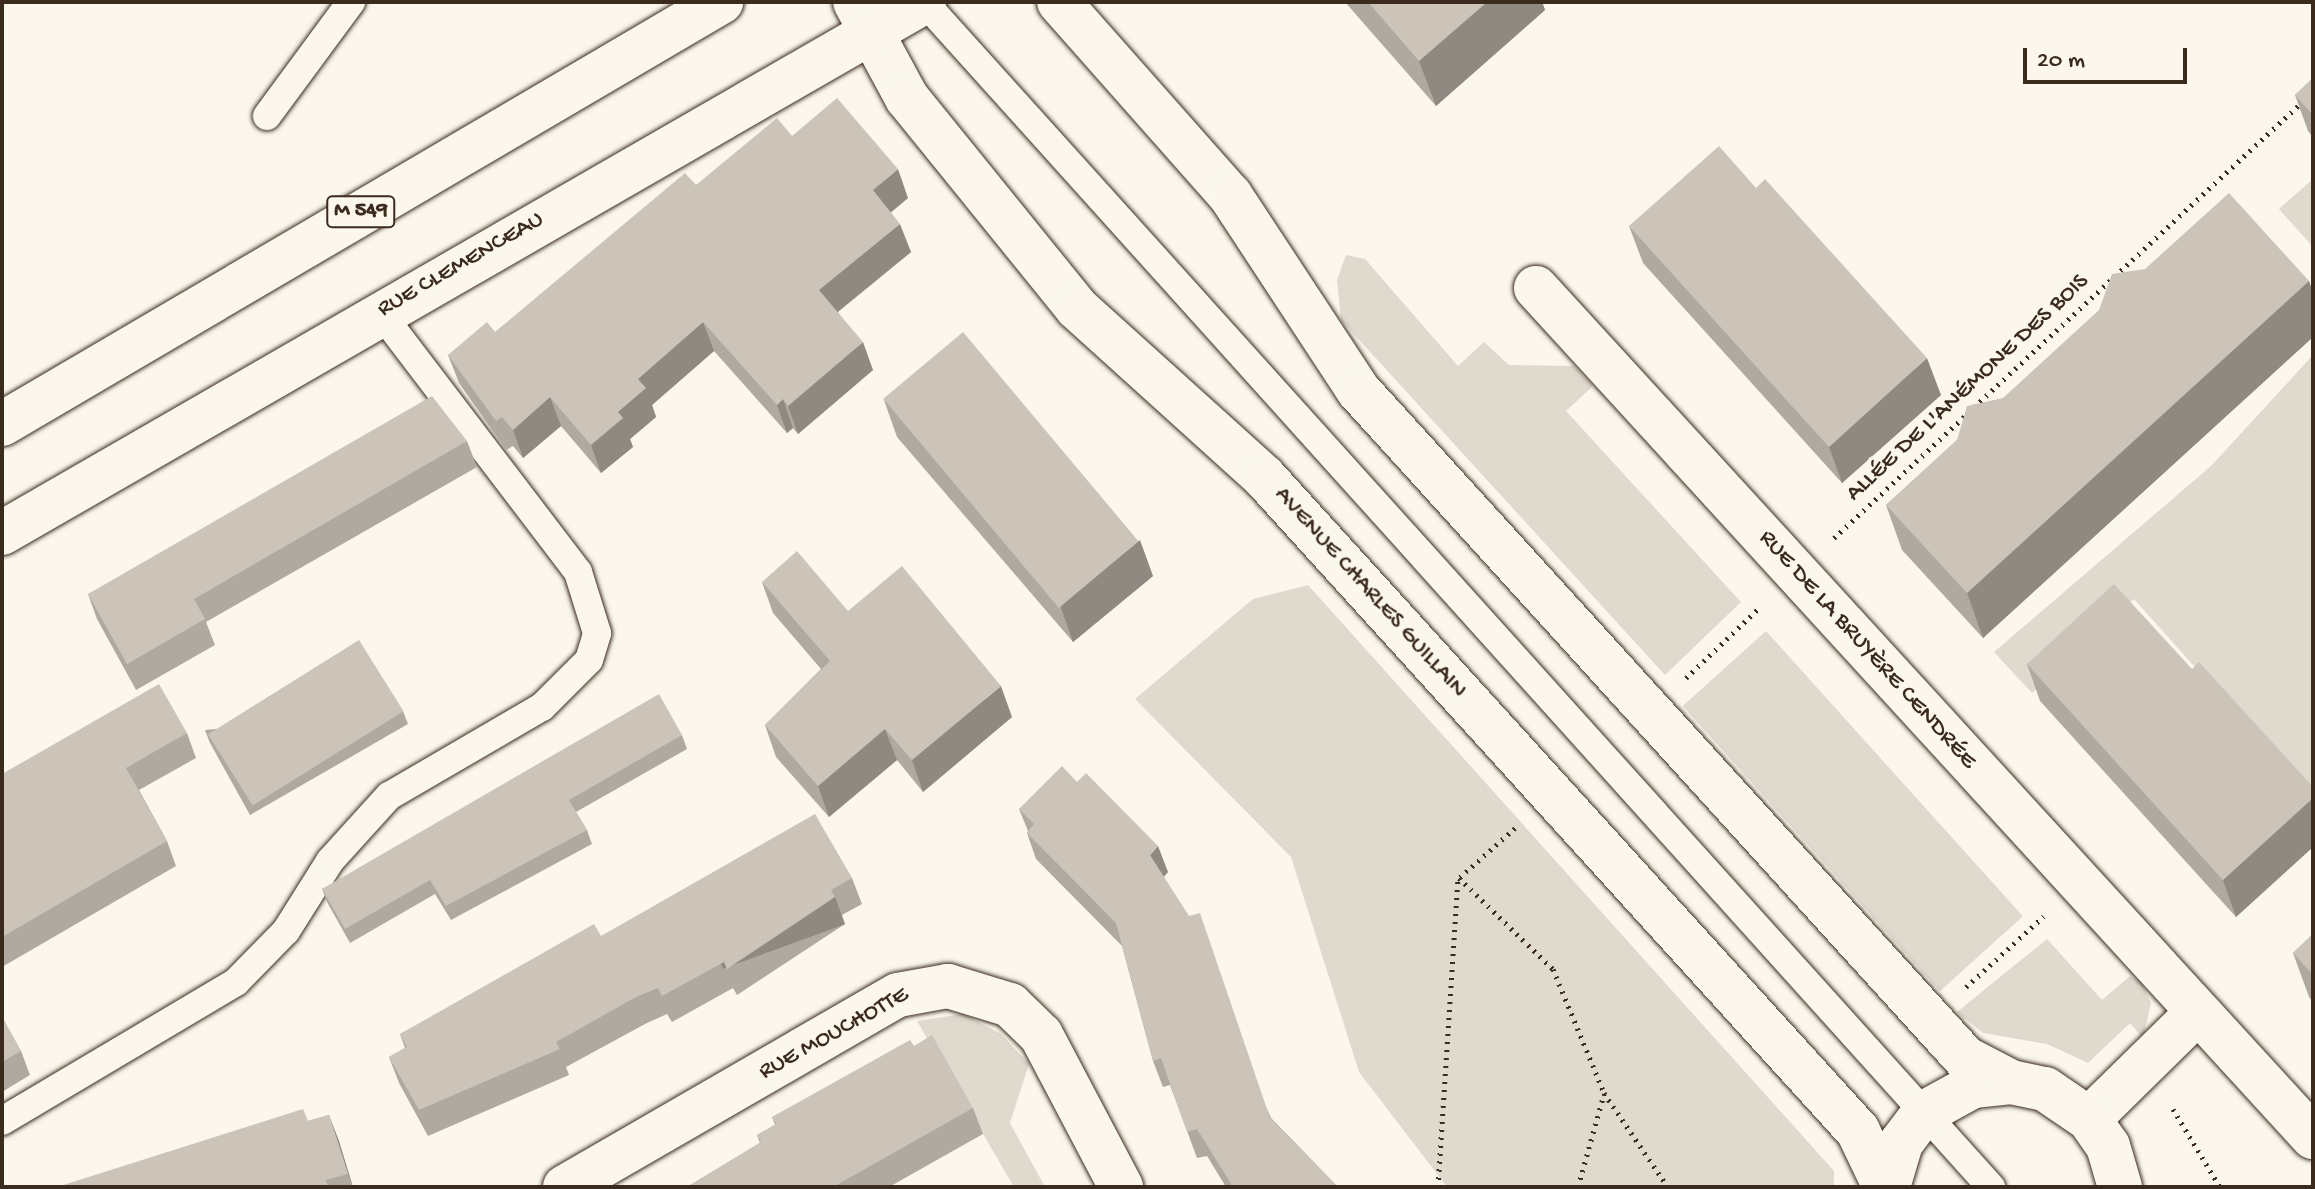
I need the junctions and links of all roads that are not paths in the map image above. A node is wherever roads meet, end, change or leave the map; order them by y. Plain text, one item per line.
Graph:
1 (351, 2) edge
2 (721, 2) edge
3 (924, 2) edge
4 (1059, 2) edge
5 (861, 17) edge
6 (267, 116) dead end
7 (1536, 288) dead end
8 (380, 312) junction
9 (2, 424) edge
10 (2, 533) edge
11 (2197, 1013) junction
12 (2011, 1082) junction
13 (1924, 1113) junction
14 (2089, 1119) junction
15 (2, 1121) edge
16 (2313, 1137) edge
17 (565, 1187) edge
18 (1121, 1187) edge
19 (1886, 1187) edge
20 (1991, 1187) edge
21 (2120, 1187) edge

1 - 6 lane
2 - 9 street, M 549
3 - 5 street, RUE CLEMENCEAU
3 - 13 lane
4 - 12 street
5 - 8 street, RUE CLEMENCEAU
5 - 19 street, AVENUE CHARLES GUILLAIN
7 - 11 street, RUE DE LA BRUYÈRE CENDRÉE
8 - 10 street, RUE CLEMENCEAU
8 - 15 lane
11 - 14 street
11 - 16 street, RUE DE LA BRUYÈRE CENDRÉE
12 - 13 street
12 - 14 street
13 - 19 street
13 - 20 lane
14 - 21 street
17 - 18 street, RUE MOUCHOTTE

